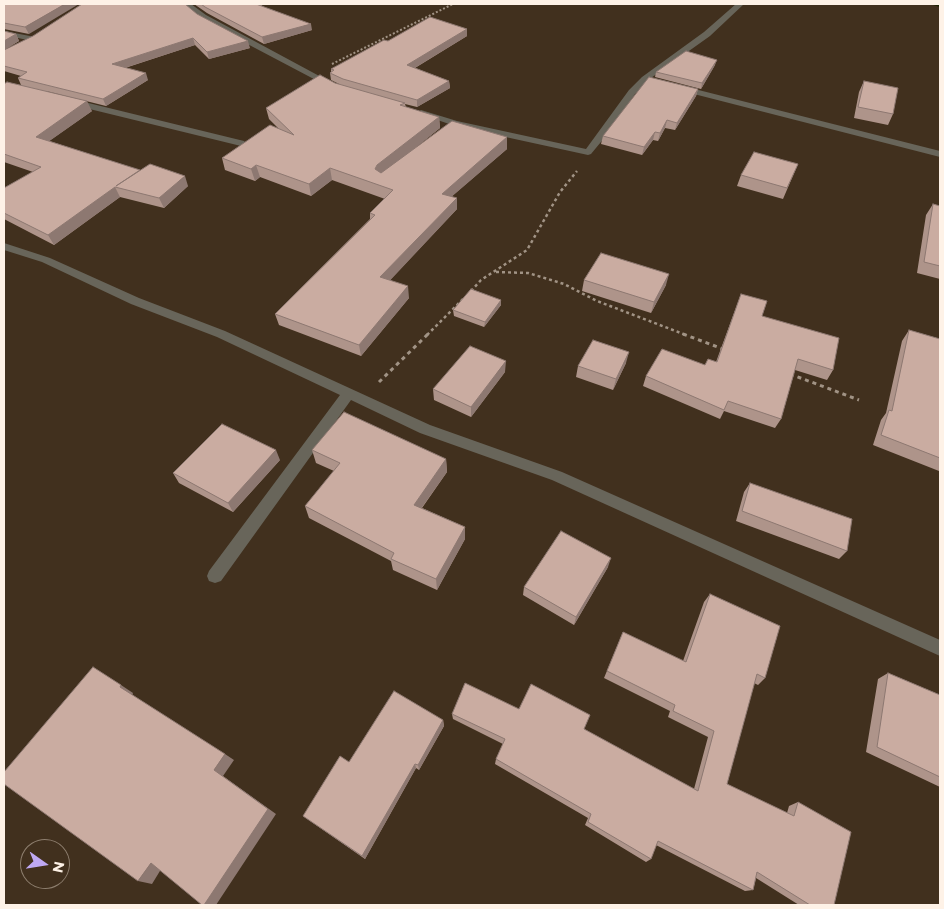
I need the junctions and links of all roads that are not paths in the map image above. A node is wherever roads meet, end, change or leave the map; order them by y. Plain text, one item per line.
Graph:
1 (187, 4) edge
2 (740, 4) edge
3 (4, 32) edge
4 (40, 34) edge
5 (32, 39) junction
6 (20, 46) edge
7 (645, 80) junction
8 (340, 90) edge
9 (61, 99) edge
10 (414, 111) edge
11 (241, 143) edge
12 (940, 154) edge
13 (4, 246) edge
14 (355, 396) junction
15 (215, 576) dead end
16 (940, 648) edge

1 - 8 street
2 - 7 street
3 - 5 street
4 - 5 street
5 - 6 street
7 - 10 street
7 - 12 street
9 - 11 street
13 - 14 street
14 - 15 street
14 - 16 street

